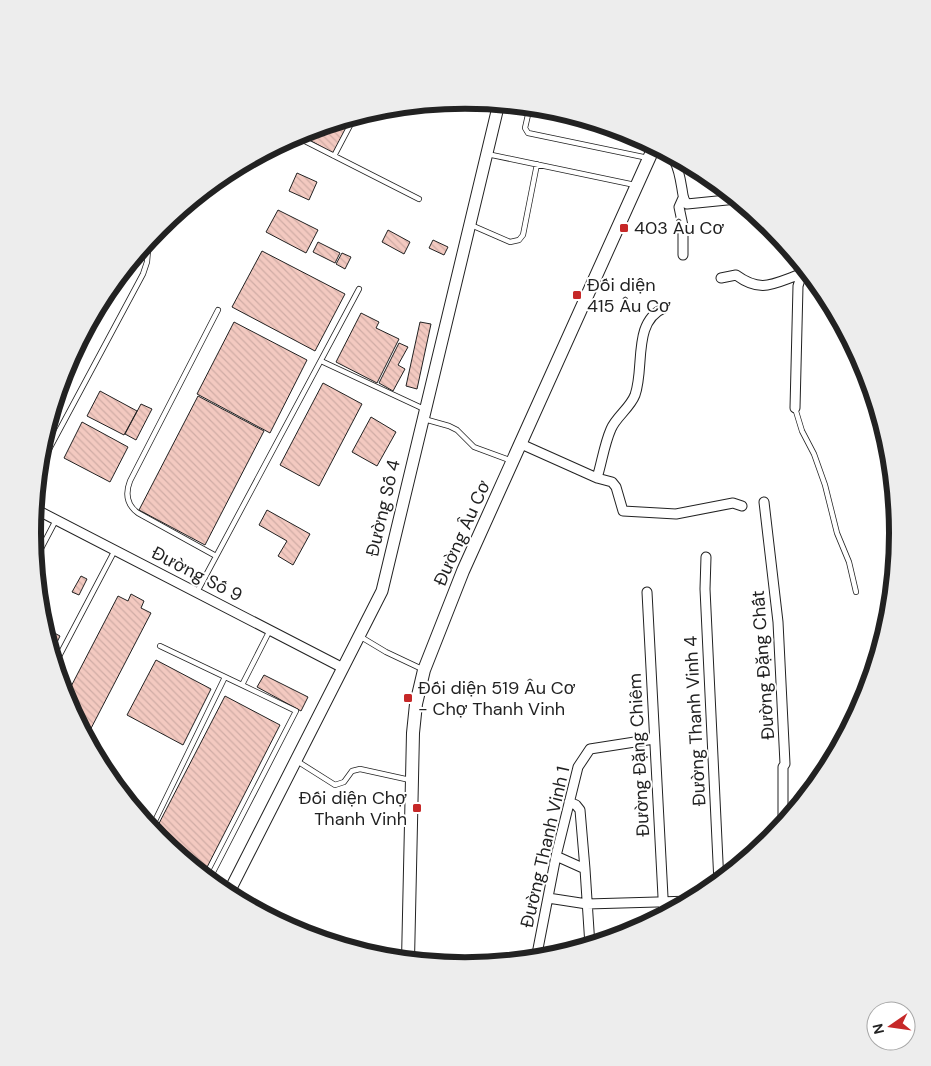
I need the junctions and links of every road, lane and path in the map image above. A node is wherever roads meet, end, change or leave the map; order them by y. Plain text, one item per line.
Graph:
1 (497, 110) edge
2 (528, 113) edge
3 (351, 124) edge
4 (304, 141) edge
5 (652, 152) edge
6 (487, 154) junction
7 (334, 156) junction
8 (650, 158) junction
9 (537, 164) junction
10 (677, 165) edge
11 (637, 185) junction
12 (684, 198) junction
13 (419, 199) dead end
14 (728, 200) edge
15 (470, 225) junction
16 (148, 252) edge
17 (684, 255) dead end
18 (799, 272) edge
19 (802, 275) edge
20 (721, 278) dead end
21 (359, 289) dead end
22 (664, 308) dead end
23 (218, 310) dead end
24 (321, 361) junction
25 (795, 408) joint
26 (424, 414) junction
27 (521, 444) junction
28 (49, 450) edge
29 (513, 461) junction
30 (597, 478) junction
31 (764, 502) dead end
32 (742, 506) dead end
33 (42, 513) edge
34 (56, 520) junction
35 (42, 548) edge
36 (115, 550) junction
37 (216, 556) junction
38 (706, 557) dead end
39 (197, 592) junction
40 (647, 592) dead end
41 (856, 592) dead end
42 (270, 630) junction
43 (359, 636) junction
44 (160, 646) dead end
45 (60, 655) edge
46 (344, 668) junction
47 (424, 670) junction
48 (225, 677) junction
49 (242, 685) junction
50 (654, 739) junction
51 (296, 760) junction
52 (412, 780) junction
53 (570, 802) junction
54 (783, 814) edge
55 (155, 821) edge
56 (556, 856) junction
57 (585, 869) junction
58 (212, 874) edge
59 (719, 874) edge
60 (232, 887) edge
61 (548, 898) junction
62 (663, 902) junction
63 (675, 902) edge
64 (587, 904) junction
65 (663, 908) edge
66 (589, 939) edge
67 (538, 951) edge
68 (408, 954) edge

1 - 6 street, Đường Số 4
2 - 8 lane
3 - 7 lane
4 - 7 lane
5 - 8 main road, Đường Âu Cơ
6 - 9 lane
6 - 15 street, Đường Số 4
7 - 13 lane
8 - 11 main road, Đường Âu Cơ
9 - 11 lane
9 - 15 lane
10 - 12 street
11 - 27 main road, Đường Âu Cơ
12 - 14 street
12 - 17 street
15 - 26 street, Đường Số 4
16 - 28 lane
18 - 20 street
19 - 25 street
21 - 24 lane
22 - 30 street
23 - 37 lane
24 - 26 lane
24 - 37 lane
25 - 41 lane
26 - 29 lane
26 - 43 street, Đường Số 4
27 - 29 main road, Đường Âu Cơ
27 - 30 street
29 - 47 main road, Đường Âu Cơ
30 - 32 street
31 - 54 street, Đường Đặng Chất
33 - 34 street, Đường Số 9
34 - 35 lane
34 - 36 street, Đường Số 9
36 - 39 street, Đường Số 9
36 - 45 lane
37 - 39 lane
38 - 59 street, Đường Thanh Vinh 4
39 - 42 street, Đường Số 9
40 - 50 street, Đường Đặng Chiêm
42 - 46 street, Đường Số 9
42 - 49 lane
43 - 46 street, Đường Số 4
43 - 47 lane
44 - 48 lane
46 - 51 street, Đường Số 4
47 - 52 main road, Đường Âu Cơ
48 - 49 lane
48 - 55 lane
49 - 58 lane
50 - 53 street, Đường Thanh Vinh 1
50 - 62 street, Đường Đặng Chiêm
51 - 52 lane
51 - 60 street, Đường Số 4
52 - 68 main road, Đường Âu Cơ
53 - 56 street, Đường Thanh Vinh 1
53 - 57 street
56 - 57 street
56 - 61 street, Đường Thanh Vinh 1
57 - 64 street
61 - 64 street
61 - 67 street, Đường Thanh Vinh 1
62 - 63 street
62 - 64 street
62 - 65 street, Đường Đặng Chiêm
64 - 66 street

